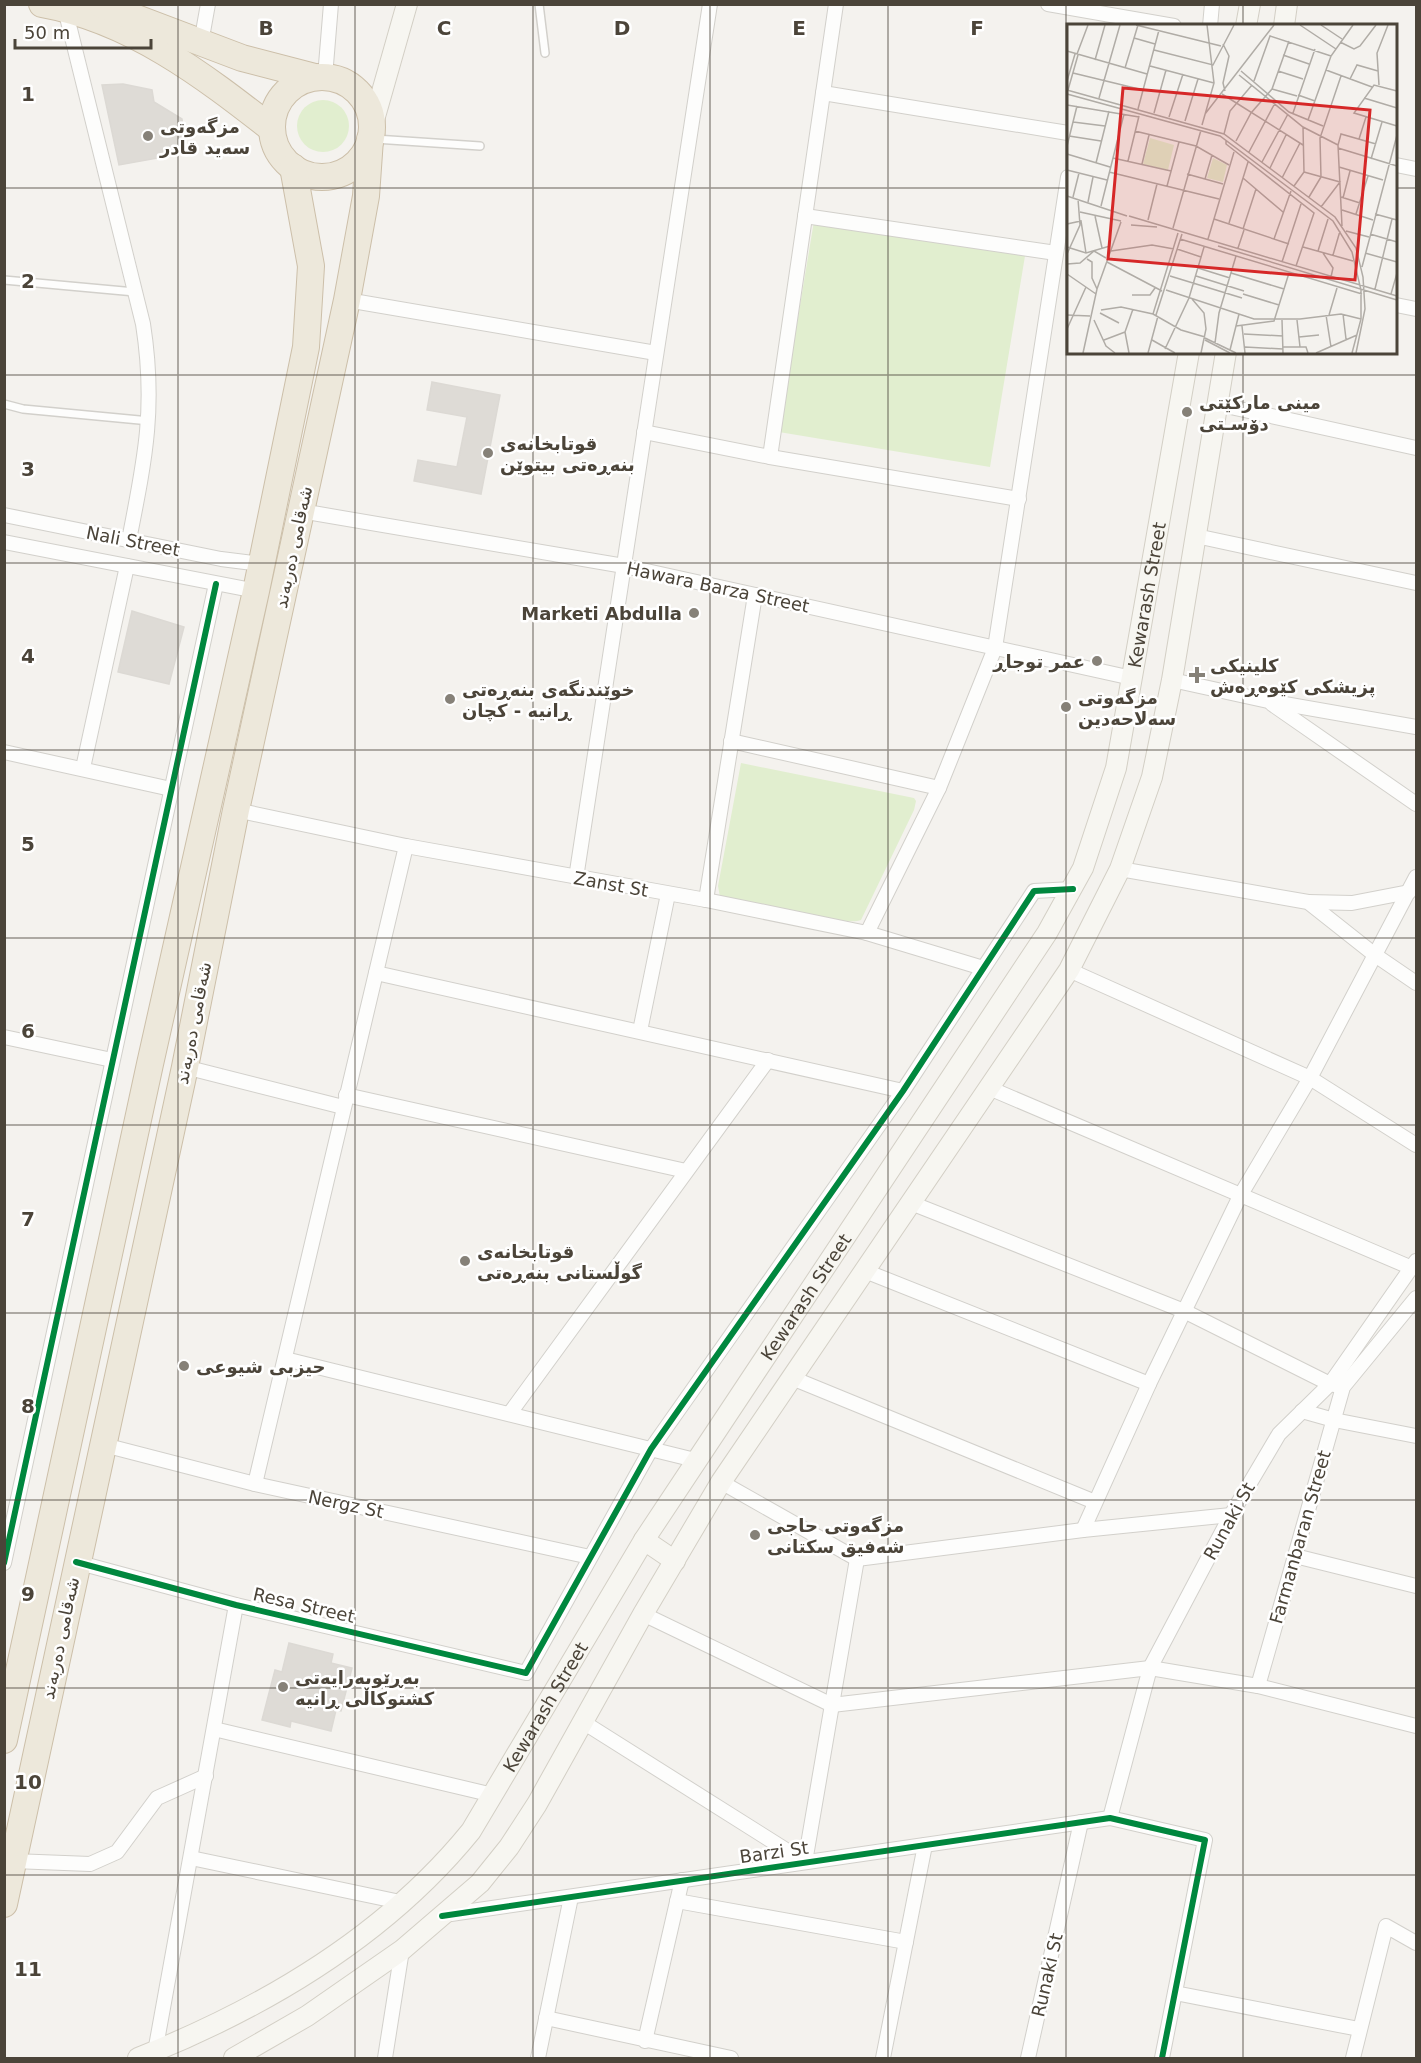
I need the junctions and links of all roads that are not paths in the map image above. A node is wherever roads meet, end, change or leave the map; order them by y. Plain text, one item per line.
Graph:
1 (208, 4) edge
2 (331, 4) edge
3 (407, 4) edge
4 (539, 4) edge
5 (710, 4) edge
6 (836, 4) edge
7 (1048, 4) edge
8 (1212, 4) edge
9 (1250, 4) edge
10 (1287, 4) edge
11 (103, 5) edge
12 (53, 7) edge
13 (1163, 24) edge
14 (1210, 24) edge
15 (1246, 24) edge
16 (1284, 24) edge
17 (153, 34) junction
18 (201, 43) junction
19 (545, 53) dead end
20 (320, 77) junction
21 (823, 93) junction
22 (272, 129) junction
23 (371, 133) junction
24 (1067, 134) edge
25 (480, 146) dead end
26 (1397, 165) edge
27 (293, 167) junction
28 (1416, 169) edge
29 (1067, 183) edge
30 (805, 216) junction
31 (1056, 253) junction
32 (4, 280) edge
33 (135, 292) junction
34 (347, 300) junction
35 (1397, 305) edge
36 (1416, 309) edge
37 (656, 353) junction
38 (1189, 354) edge
39 (1226, 354) edge
40 (4, 404) edge
41 (1217, 404) junction
42 (150, 421) junction
43 (644, 432) junction
44 (1416, 448) edge
45 (770, 457) junction
46 (1019, 499) junction
47 (301, 511) junction
48 (4, 515) edge
49 (1196, 536) junction
50 (129, 540) junction
51 (4, 542) edge
52 (261, 564) junction
53 (127, 566) junction
54 (624, 566) junction
55 (1416, 583) edge
56 (216, 584) junction
57 (256, 591) junction
58 (755, 595) junction
59 (995, 648) junction
60 (1132, 678) junction
61 (1172, 680) junction
62 (1268, 701) junction
63 (1416, 727) edge
64 (731, 741) junction
65 (4, 752) edge
66 (83, 768) junction
67 (939, 788) junction
68 (171, 789) junction
69 (1416, 804) edge
70 (236, 810) junction
71 (406, 846) junction
72 (1120, 869) junction
73 (1416, 877) edge
74 (576, 878) junction
75 (1073, 889) junction
76 (1409, 892) junction
77 (668, 894) junction
78 (706, 900) junction
79 (1308, 902) junction
80 (867, 933) junction
81 (1375, 955) junction
82 (984, 968) junction
83 (1069, 970) junction
84 (376, 973) junction
85 (1416, 983) edge
86 (640, 1031) junction
87 (4, 1037) edge
88 (112, 1060) junction
89 (768, 1060) junction
90 (185, 1067) junction
91 (1310, 1078) junction
92 (989, 1088) junction
93 (903, 1091) junction
94 (345, 1101) junction
95 (1416, 1145) edge
96 (686, 1171) junction
97 (1240, 1196) junction
98 (911, 1203) junction
99 (1414, 1264) edge
100 (865, 1271) junction
101 (1416, 1298) edge
102 (1184, 1311) junction
103 (285, 1359) junction
104 (792, 1378) junction
105 (1149, 1384) junction
106 (1337, 1386) junction
107 (1302, 1411) junction
108 (510, 1413) junction
109 (1334, 1420) junction
110 (1416, 1436) edge
111 (104, 1445) junction
112 (651, 1449) junction
113 (695, 1461) junction
114 (721, 1482) junction
115 (255, 1484) junction
116 (1095, 1502) junction
117 (11, 1504) edge
118 (1231, 1515) junction
119 (1083, 1530) junction
120 (644, 1540) junction
121 (1295, 1556) junction
122 (590, 1557) junction
123 (857, 1559) junction
124 (675, 1561) junction
125 (76, 1562) junction
126 (4, 1563) edge
127 (1416, 1586) edge
128 (236, 1605) junction
129 (643, 1614) junction
130 (1150, 1668) junction
131 (1258, 1686) junction
132 (832, 1705) junction
133 (583, 1722) junction
134 (1416, 1726) edge
135 (214, 1729) junction
136 (4, 1740) edge
137 (206, 1776) junction
138 (493, 1795) junction
139 (1110, 1818) junction
140 (1081, 1822) junction
141 (925, 1845) junction
142 (191, 1858) junction
143 (13, 1861) junction
144 (805, 1862) junction
145 (681, 1880) junction
146 (571, 1897) junction
147 (677, 1901) junction
148 (405, 1903) junction
149 (4, 1904) edge
150 (442, 1916) junction
151 (906, 1942) junction
152 (1416, 1943) edge
153 (402, 1950) junction
154 (1175, 1994) junction
155 (546, 2018) junction
156 (1359, 2029) junction
157 (645, 2041) junction
158 (147, 2055) edge
159 (234, 2058) edge
160 (385, 2058) edge
161 (538, 2058) edge
162 (731, 2058) edge
163 (883, 2058) edge
164 (1028, 2058) edge
165 (1162, 2058) edge
166 (1353, 2058) edge

1 - 18 street
2 - 20 street
3 - 23 main road
4 - 19 lane
5 - 37 street
6 - 21 street
7 - 13 street
8 - 14 street
9 - 15 main road
10 - 16 main road
11 - 17 highway
12 - 17 highway
12 - 33 street
17 - 18 highway
17 - 22 highway
18 - 20 highway
20 - 22 highway
20 - 23 highway
21 - 24 street
21 - 30 street
22 - 27 highway
23 - 25 lane
23 - 27 highway
23 - 34 highway, شەقامی دەربەند
26 - 28 street
27 - 52 highway, شەقامی دەربەند
29 - 31 street
30 - 31 street
30 - 45 street
31 - 46 street
32 - 33 lane
33 - 42 street
34 - 37 street
34 - 47 highway, شەقامی دەربەند
35 - 36 street
37 - 43 street
38 - 60 main road, Kewarash Street
39 - 41 main road, Kewarash Street
40 - 42 lane
41 - 44 street
41 - 49 main road, Kewarash Street
42 - 50 street
43 - 45 street
43 - 54 street
45 - 46 street
46 - 59 street
47 - 54 street, Hawara Barza Street
47 - 70 highway, شەقامی دەربەند
48 - 50 street, Nali Street
49 - 55 street
49 - 61 main road, Kewarash Street
50 - 52 street, Nali Street
51 - 53 street, Nali Street
52 - 57 highway, شەقامی دەربەند
53 - 56 street, Nali Street
53 - 66 street
54 - 58 street, Hawara Barza Street
54 - 74 street
56 - 57 street, Nali Street
56 - 68 street
57 - 136 highway, شەقامی دەربەند
58 - 59 street, Hawara Barza Street
58 - 64 street
59 - 60 street, Hawara Barza Street
59 - 67 street
60 - 75 main road, Kewarash Street
61 - 62 street
61 - 72 main road, Kewarash Street
62 - 63 street
62 - 69 street
64 - 67 street
64 - 78 street
65 - 66 street
66 - 68 street
67 - 80 street
68 - 88 street
70 - 71 street, Zanst St
70 - 90 highway, شەقامی دەربەند
71 - 74 street, Zanst St
71 - 84 street
72 - 79 street
72 - 83 main road, Kewarash Street
73 - 76 street
74 - 77 street, Zanst St
75 - 82 street
75 - 113 main road, Kewarash Street
76 - 79 street
76 - 81 street
77 - 78 street, Zanst St
77 - 86 street
78 - 80 street, Zanst St
79 - 81 street
80 - 82 street, Zanst St
81 - 85 street
81 - 91 street
82 - 93 street
83 - 91 street
83 - 92 main road, Kewarash Street
84 - 86 street
84 - 94 street
86 - 89 street
87 - 88 street
88 - 117 street
89 - 93 street
89 - 96 street
90 - 94 street
90 - 111 highway, شەقامی دەربەند
91 - 95 street
91 - 97 street
92 - 97 street
92 - 98 main road, Kewarash Street
93 - 112 street
94 - 96 street
94 - 103 street
96 - 108 street
97 - 99 street
97 - 102 street
98 - 100 main road, Kewarash Street
98 - 102 street
99 - 106 street, Runaki St
100 - 104 main road, Kewarash Street
100 - 105 street
101 - 106 street, Runaki St
102 - 105 street
102 - 106 street
103 - 108 street
103 - 115 street
104 - 114 main road, Kewarash Street
104 - 116 street
105 - 116 street
106 - 107 street, Runaki St
106 - 109 street, Farmanbaran Street
107 - 109 street
107 - 118 street, Runaki St
108 - 112 street
109 - 110 street
109 - 121 street, Farmanbaran Street
111 - 115 street, Nergz St
111 - 125 highway, شەقامی دەربەند
112 - 113 street
112 - 122 street
113 - 120 main road, Kewarash Street
114 - 123 street
114 - 124 main road, Kewarash Street
115 - 122 street, Nergz St
116 - 119 street
117 - 126 street
118 - 119 street
118 - 130 street, Runaki St
119 - 123 street
120 - 124 main road
120 - 138 main road, Kewarash Street
121 - 127 street
121 - 131 street, Farmanbaran Street
122 - 128 street, Resa Street
123 - 132 street
124 - 129 main road, Kewarash Street
125 - 128 street, Resa Street
125 - 143 highway, شەقامی دەربەند
128 - 135 street
129 - 132 street
129 - 133 main road, Kewarash Street
130 - 131 street
130 - 132 street
130 - 139 street, Runaki St
131 - 134 street
132 - 144 street
133 - 144 street
133 - 150 main road, Kewarash Street
135 - 137 street
135 - 138 street
137 - 142 street
137 - 143 street
138 - 148 main road, Kewarash Street
139 - 140 street, Barzi St
139 - 154 street
140 - 141 street, Barzi St
140 - 164 street, Runaki St
141 - 144 street, Barzi St
141 - 151 street
142 - 148 street
142 - 158 street
143 - 149 highway, شەقامی دەربەند
144 - 145 street, Barzi St
145 - 146 street, Barzi St
145 - 147 street
146 - 150 street, Barzi St
146 - 155 street
147 - 151 street
147 - 157 street
148 - 158 main road, Kewarash Street
150 - 153 main road, Kewarash Street
151 - 163 street
152 - 156 street
153 - 159 main road, Kewarash Street
153 - 160 street
154 - 156 street
154 - 165 street
155 - 157 street
155 - 161 street
156 - 166 street
157 - 162 street

